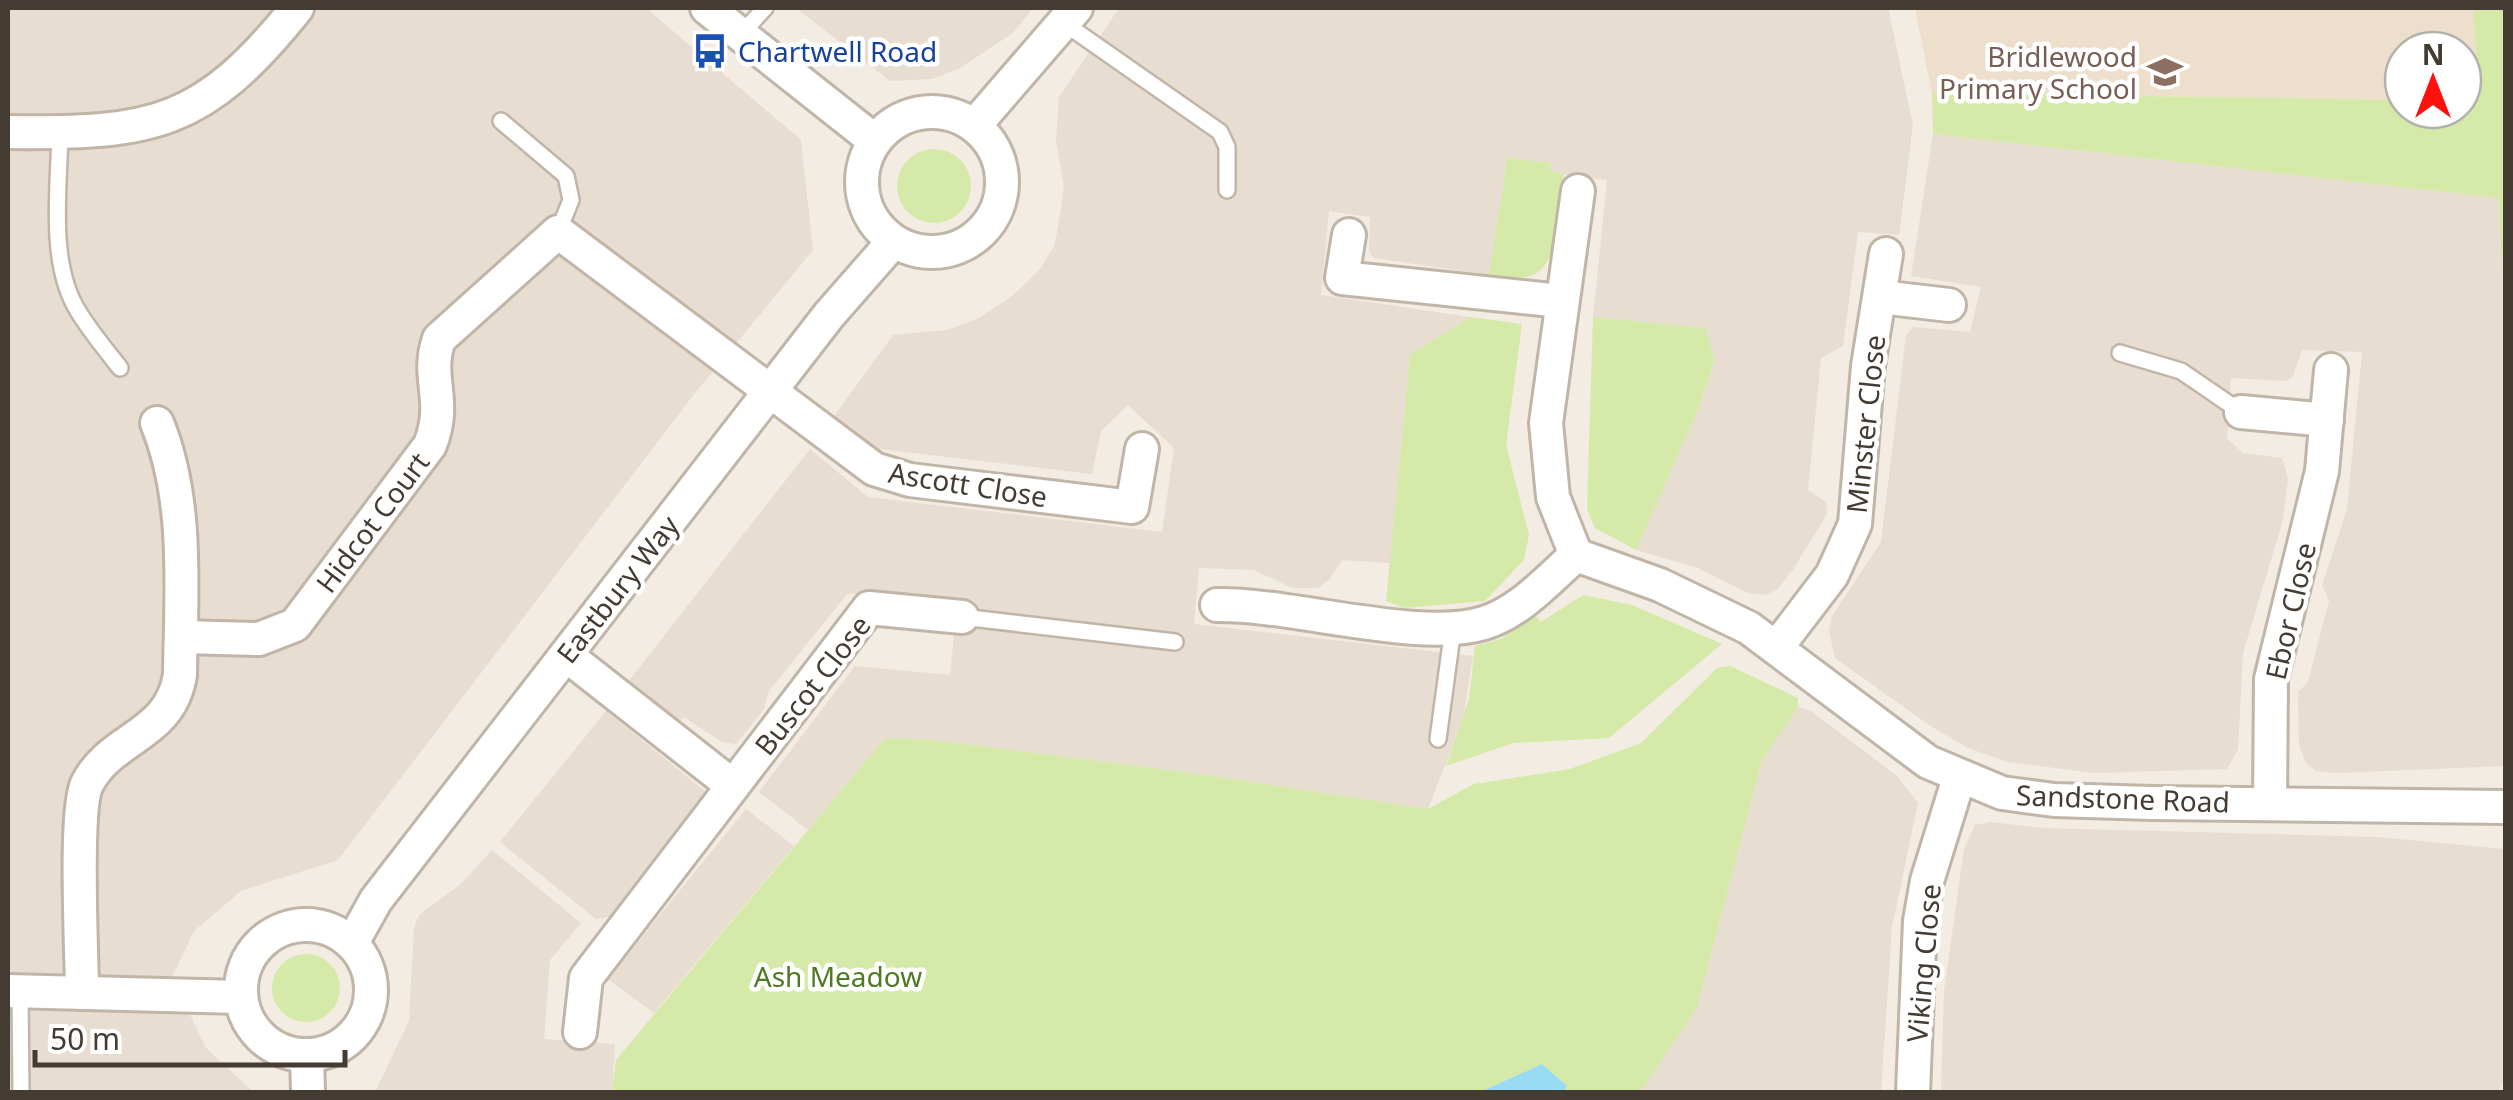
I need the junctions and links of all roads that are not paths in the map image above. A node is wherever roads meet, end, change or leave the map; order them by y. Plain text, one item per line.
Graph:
1 (297, 8) edge
2 (707, 8) edge
3 (765, 8) edge
4 (1070, 15) edge
5 (742, 34) junction
6 (501, 121) dead end
7 (975, 125) junction
8 (8, 132) edge
9 (60, 133) junction
10 (875, 141) junction
11 (1227, 190) dead end
12 (1578, 191) dead end
13 (558, 232) junction
14 (1349, 235) dead end
15 (893, 242) junction
16 (1886, 254) dead end
17 (1880, 298) junction
18 (1561, 301) junction
19 (1949, 305) dead end
20 (2120, 353) dead end
21 (120, 368) dead end
22 (2331, 370) dead end
23 (770, 393) junction
24 (2240, 412) joint
25 (2327, 420) junction
26 (157, 423) dead end
27 (1142, 450) dead end
28 (1576, 555) junction
29 (1217, 605) dead end
30 (962, 617) joint
31 (1453, 628) junction
32 (181, 636) junction
33 (1175, 642) dead end
34 (1777, 647) junction
35 (566, 655) junction
36 (1438, 739) dead end
37 (1959, 778) junction
38 (733, 786) junction
39 (2270, 803) junction
40 (2502, 809) edge
41 (352, 942) junction
42 (14, 991) edge
43 (82, 994) junction
44 (241, 997) junction
45 (580, 1032) dead end
46 (307, 1055) junction
47 (21, 1092) edge
48 (308, 1092) edge
49 (1913, 1092) edge

1 - 9 street
2 - 5 street
3 - 5 lane
4 - 7 street
4 - 11 lane
5 - 10 street
6 - 13 lane
7 - 10 street
7 - 15 street
8 - 9 street
9 - 21 lane
10 - 15 street
12 - 18 street
13 - 23 street
13 - 32 street, Hidcot Court
14 - 18 street
15 - 23 street, Eastbury Way
16 - 17 street, Minster Close
17 - 19 street, Minster Close
17 - 34 street, Minster Close
18 - 28 street
20 - 24 lane
22 - 25 street, Ebor Close
23 - 27 street, Ascott Close
23 - 35 street, Eastbury Way
24 - 25 street
25 - 39 street, Ebor Close
26 - 32 street
28 - 31 street
28 - 34 street, Sandstone Road
29 - 31 street
30 - 33 lane
30 - 38 street, Buscot Close
31 - 36 lane
32 - 43 street
34 - 37 street, Sandstone Road
35 - 38 street
35 - 41 street, Eastbury Way
37 - 39 street, Sandstone Road
37 - 49 street, Viking Close
38 - 45 street, Buscot Close
39 - 40 street, Sandstone Road
41 - 44 street
41 - 46 street
42 - 43 street
42 - 47 lane
43 - 44 street
44 - 46 street
46 - 48 street

